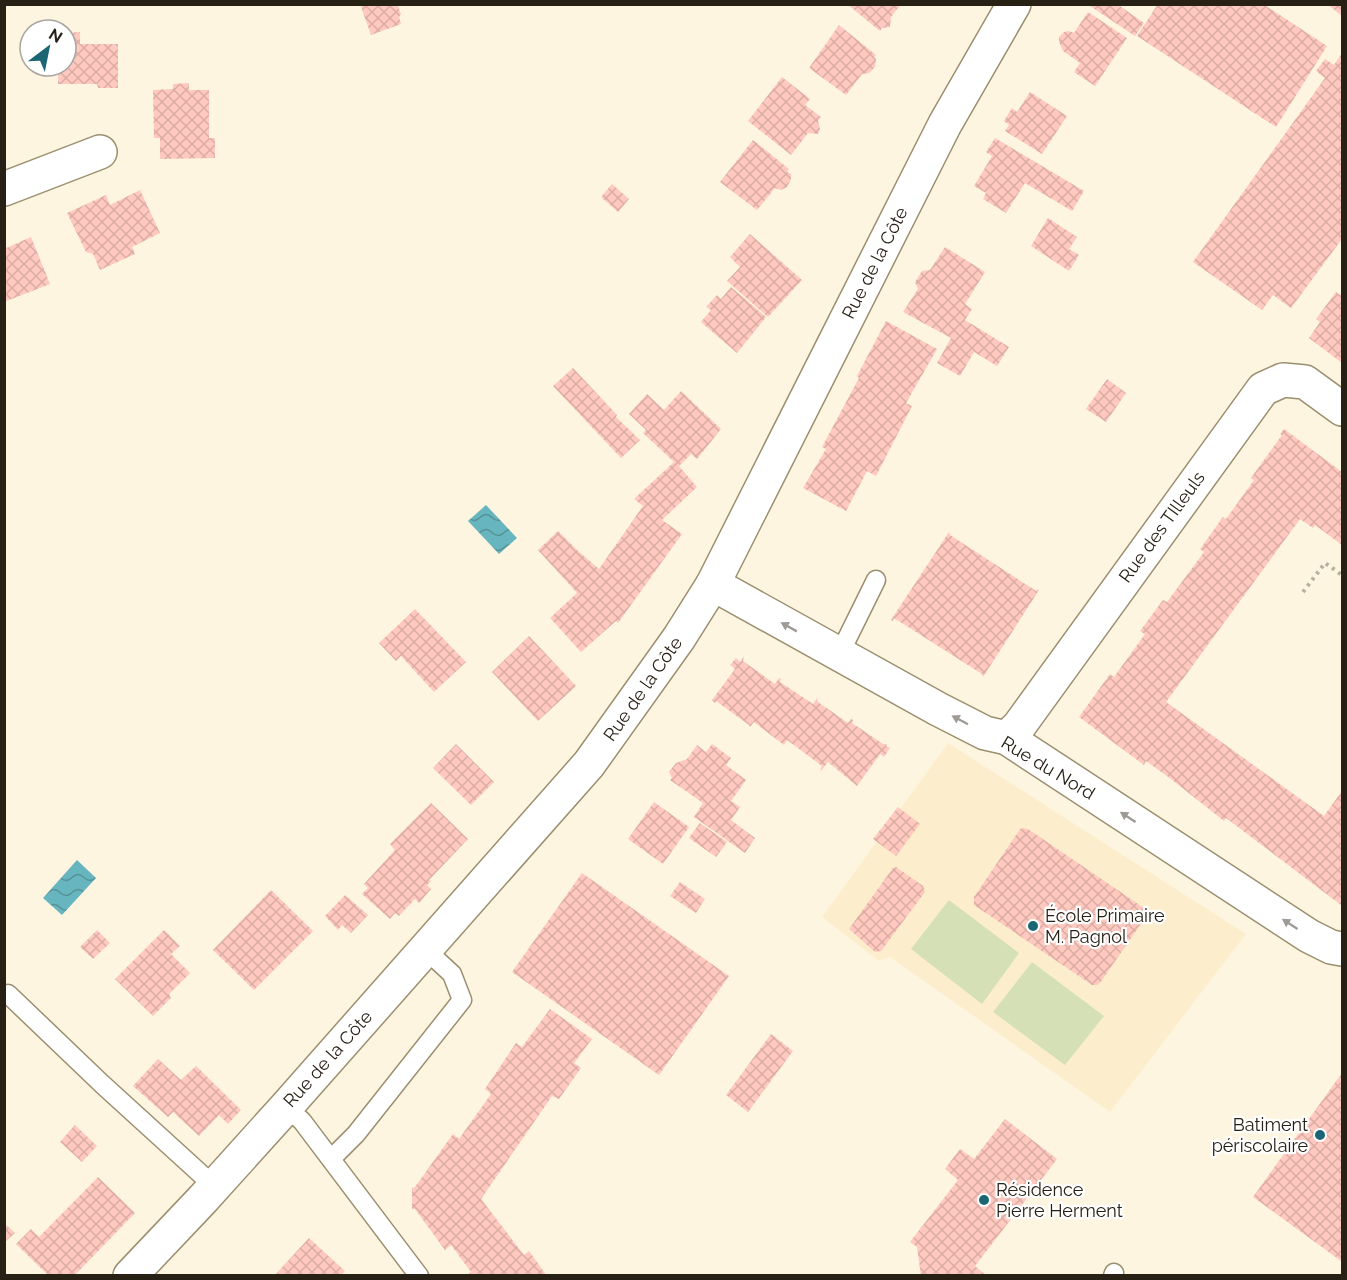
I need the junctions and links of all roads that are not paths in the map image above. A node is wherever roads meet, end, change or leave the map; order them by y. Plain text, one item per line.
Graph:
1 (1014, 4) edge
2 (100, 152) dead end
3 (4, 189) edge
4 (1342, 409) edge
5 (876, 580) dead end
6 (713, 584) junction
7 (839, 655) junction
8 (1007, 738) junction
9 (1342, 949) edge
10 (426, 950) junction
11 (8, 994) dead end
12 (286, 1107) junction
13 (331, 1159) junction
14 (214, 1186) junction
15 (130, 1275) edge
16 (419, 1275) edge

1 - 6 street, Rue de la Côte
2 - 3 street
4 - 8 street, Rue des TIlleuls
5 - 7 lane
7 -> 6 street, Rue du Nord
6 - 10 street, Rue de la Côte
8 -> 7 street, Rue du Nord
9 -> 8 street, Rue du Nord
10 - 12 street, Rue de la Côte
10 - 13 lane
11 - 14 lane
12 - 13 lane
12 - 14 street, Rue de la Côte
13 - 16 lane
14 - 15 street, Rue de la Côte

